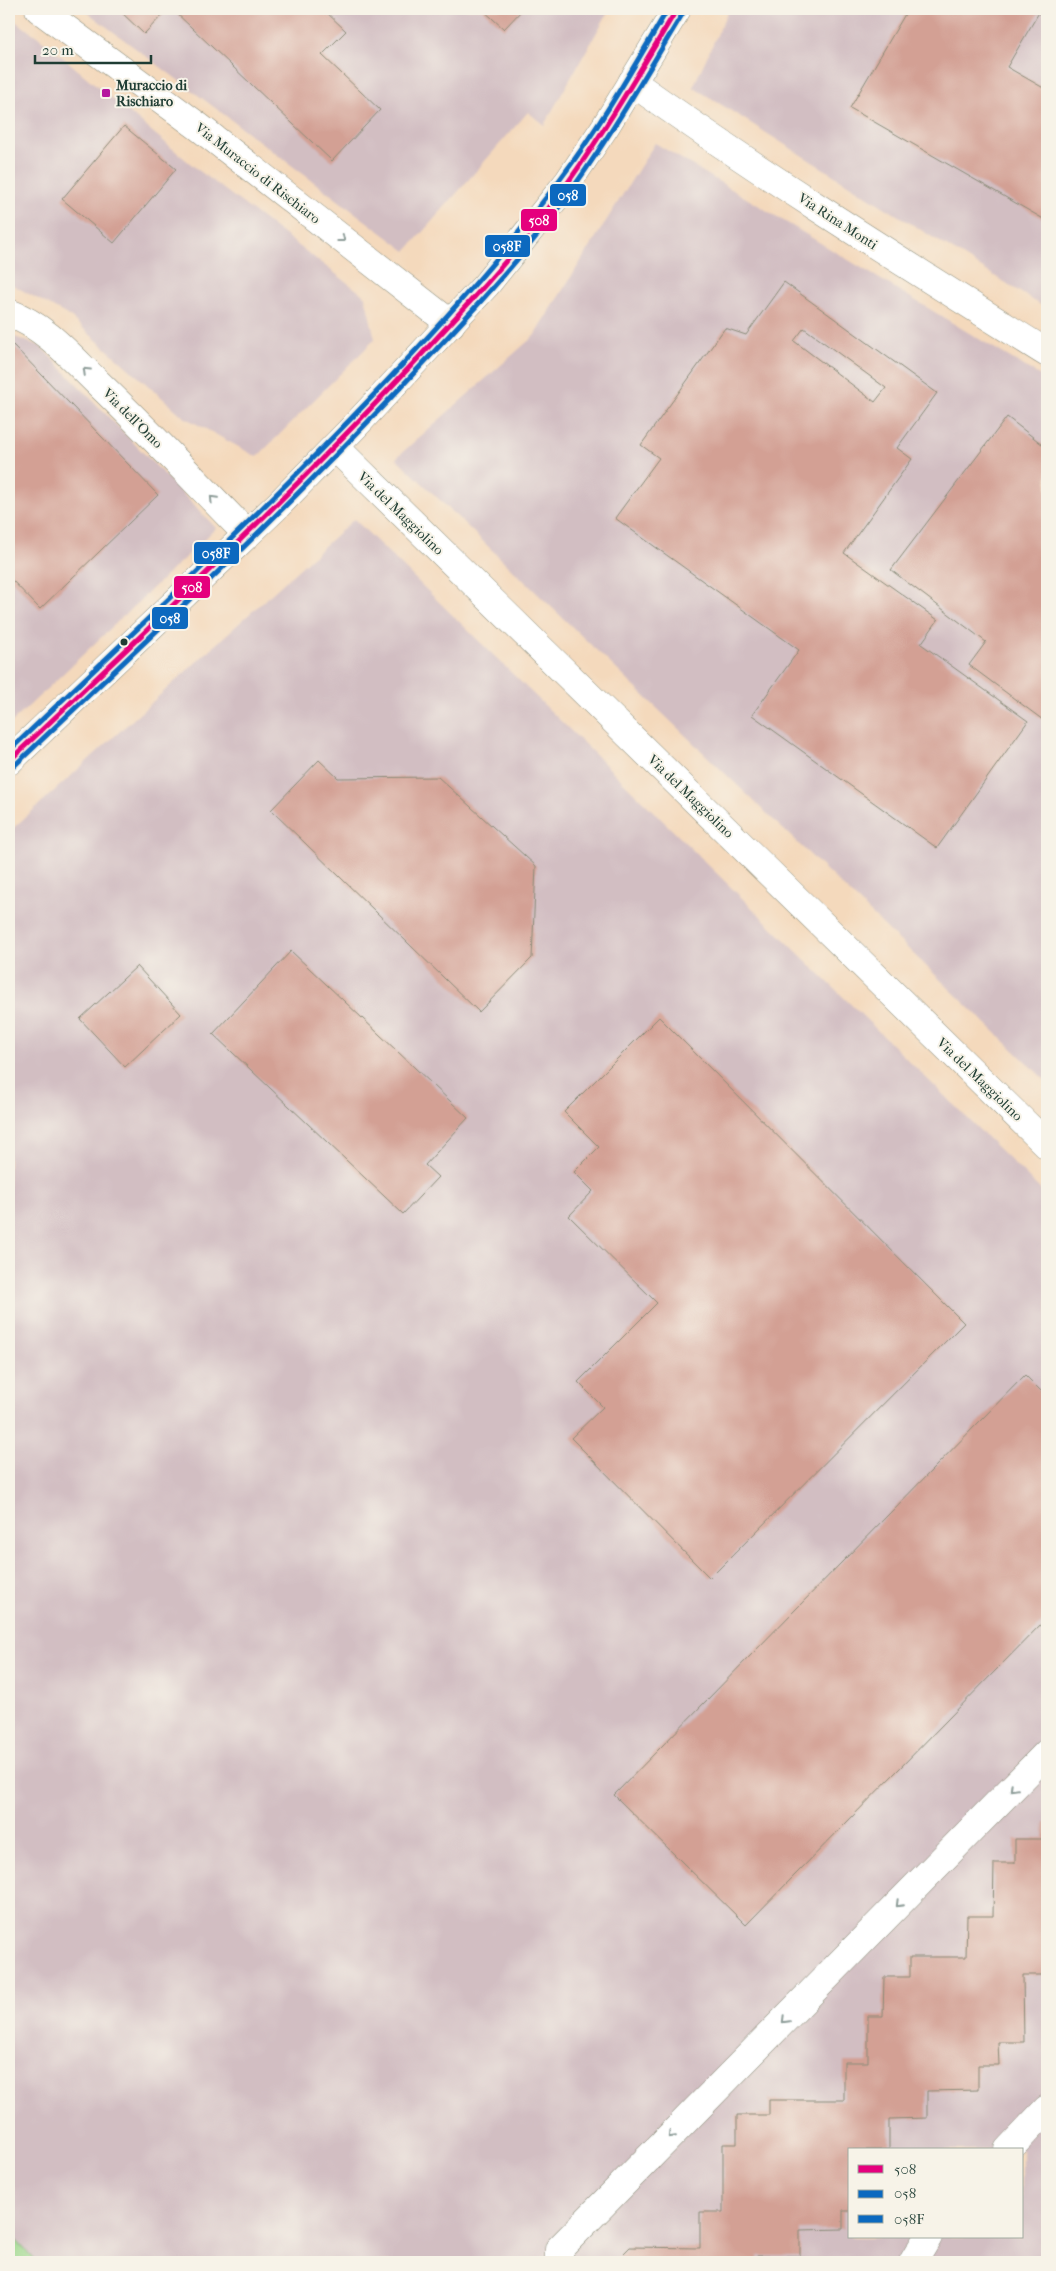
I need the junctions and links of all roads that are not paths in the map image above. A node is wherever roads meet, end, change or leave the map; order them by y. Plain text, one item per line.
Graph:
1 (39, 9) edge
2 (677, 9) edge
3 (632, 82) junction
4 (9, 313) edge
5 (451, 324) junction
6 (1047, 353) edge
7 (334, 447) junction
8 (247, 534) junction
9 (9, 761) edge
10 (1047, 1145) edge
11 (1047, 1753) edge
12 (1047, 2109) edge
13 (1010, 2148) edge
14 (927, 2238) edge
15 (559, 2262) edge
16 (913, 2262) edge

1 -> 5 street, Via Muraccio di Rischiaro
2 - 3 street
3 - 5 street
3 - 6 street, Via Rina Monti
8 -> 4 street, Via dell'Omo
5 - 7 street
7 - 8 street
7 - 10 street, Via del Maggiolino
8 - 9 street
11 -> 15 street
12 - 13 street
14 - 16 street

